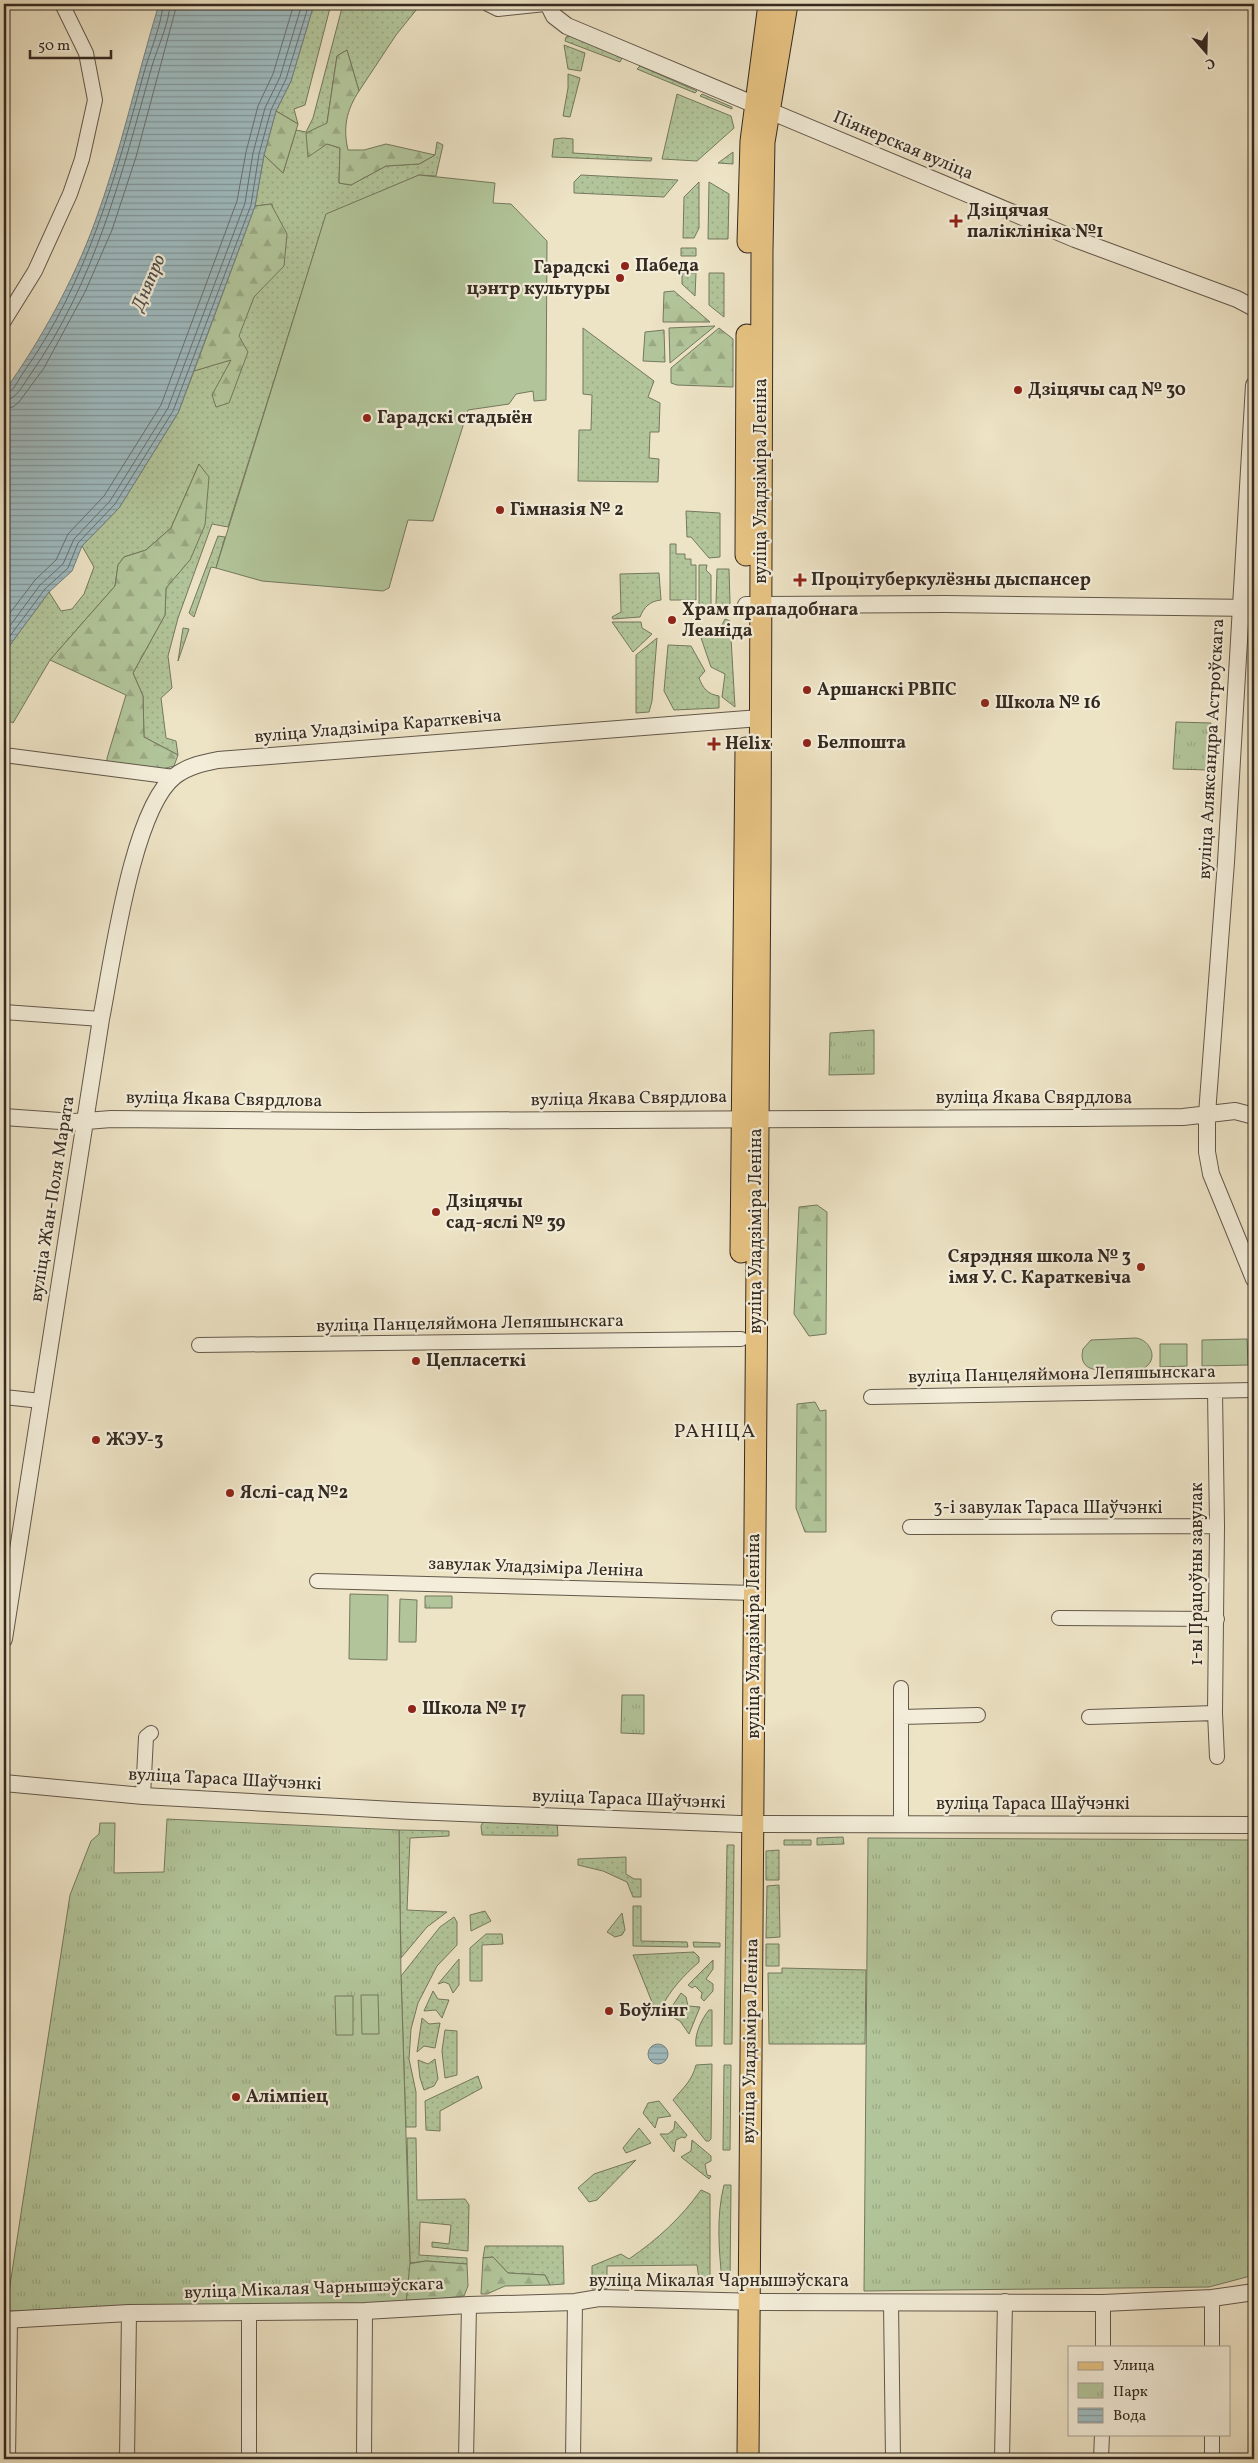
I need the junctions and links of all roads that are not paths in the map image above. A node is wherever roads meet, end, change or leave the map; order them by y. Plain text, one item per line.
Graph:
1 (62, 4) edge
2 (488, 4) edge
3 (547, 4) edge
4 (769, 4) edge
5 (787, 4) edge
6 (763, 109) junction
7 (1254, 308) edge
8 (4, 321) edge
9 (1254, 386) edge
10 (754, 605) junction
11 (1247, 608) edge
12 (753, 719) junction
13 (4, 755) edge
14 (174, 777) junction
15 (4, 1012) edge
16 (101, 1019) junction
17 (1207, 1114) junction
18 (1254, 1116) edge
19 (4, 1117) edge
20 (749, 1118) junction
21 (86, 1121) junction
22 (1254, 1279) edge
23 (741, 1339) junction
24 (199, 1345) dead end
25 (1254, 1390) edge
26 (1215, 1391) junction
27 (871, 1397) dead end
28 (4, 1398) edge
29 (41, 1401) junction
30 (1217, 1526) junction
31 (910, 1527) dead end
32 (317, 1581) dead end
33 (747, 1593) junction
34 (1059, 1618) dead end
35 (1217, 1618) junction
36 (4, 1639) edge
37 (902, 1688) dead end
38 (1215, 1712) junction
39 (978, 1715) dead end
40 (1089, 1717) dead end
41 (901, 1718) junction
42 (152, 1733) dead end
43 (1217, 1757) dead end
44 (4, 1783) edge
45 (143, 1796) junction
46 (901, 1823) junction
47 (746, 1824) junction
48 (1254, 1825) edge
49 (1254, 2292) edge
50 (1212, 2298) junction
51 (1005, 2301) junction
52 (575, 2302) junction
53 (743, 2302) junction
54 (891, 2302) junction
55 (1104, 2303) junction
56 (469, 2305) junction
57 (365, 2311) junction
58 (249, 2312) junction
59 (129, 2313) junction
60 (7, 2320) edge
61 (1103, 2346) edge
62 (1212, 2346) edge
63 (1102, 2436) edge
64 (1212, 2436) edge
65 (8, 2459) edge
66 (127, 2459) edge
67 (249, 2459) edge
68 (364, 2459) edge
69 (466, 2459) edge
70 (573, 2459) edge
71 (734, 2459) edge
72 (748, 2459) edge
73 (892, 2459) edge
74 (1002, 2459) edge
75 (1101, 2459) edge
76 (1212, 2459) edge

1 - 8 street
2 - 3 street
3 - 6 street, Піянерская вуліца
4 - 6 main road, вуліца Уладзіміра Леніна
5 - 6 main road, вуліца Уладзіміра Леніна
6 - 7 street, Піянерская вуліца
6 - 10 main road, вуліца Уладзіміра Леніна
9 - 11 street, вуліца Аляксандра Астроўскага
10 - 11 street
10 - 12 main road, вуліца Уладзіміра Леніна
11 - 17 street, вуліца Аляксандра Астроўскага
12 - 14 street, вуліца Уладзіміра Караткевіча
12 - 20 main road, вуліца Уладзіміра Леніна
13 - 14 street
14 - 16 street, вуліца Жан-Поля Марата
15 - 16 street
16 - 21 street, вуліца Жан-Поля Марата
17 - 18 street, вуліца Якава Свярдлова
17 - 20 street, вуліца Якава Свярдлова
17 - 22 street, вуліца Аляксандра Астроўскага
19 - 21 street, вуліца Якава Свярдлова
20 - 21 street, вуліца Якава Свярдлова
20 - 23 main road, вуліца Уладзіміра Леніна
20 - 33 main road, вуліца Уладзіміра Леніна
21 - 29 street, вуліца Жан-Поля Марата
23 - 24 street, вуліца Панцеляймона Лепяшынскага
23 - 33 main road, вуліца Уладзіміра Леніна
25 - 26 street, вуліца Панцеляймона Лепяшынскага
26 - 27 street, вуліца Панцеляймона Лепяшынскага
26 - 30 street, 1-ы Працоўны завулак
28 - 29 street
29 - 36 street, вуліца Жан-Поля Марата
30 - 31 street, 3-і завулак Тараса Шаўчэнкі
30 - 35 street, 1-ы Працоўны завулак
32 - 33 street, завулак Уладзіміра Леніна
33 - 47 main road, вуліца Уладзіміра Леніна
34 - 35 street
35 - 38 street, 1-ы Працоўны завулак
37 - 41 street
38 - 40 street
38 - 43 street, 1-ы Працоўны завулак
39 - 41 street
41 - 46 street
42 - 45 street
44 - 45 street, вуліца Тараса Шаўчэнкі
45 - 47 street, вуліца Тараса Шаўчэнкі
46 - 47 street, вуліца Тараса Шаўчэнкі
46 - 48 street, вуліца Тараса Шаўчэнкі
47 - 53 main road, вуліца Уладзіміра Леніна
49 - 50 street, вуліца Мікалая Чарнышэўскага
50 - 55 street, вуліца Мікалая Чарнышэўскага
50 - 62 street
51 - 54 street, вуліца Мікалая Чарнышэўскага
51 - 55 street, вуліца Мікалая Чарнышэўскага
51 - 74 street
52 - 53 street, вуліца Мікалая Чарнышэўскага
52 - 56 street, вуліца Мікалая Чарнышэўскага
52 - 70 street
53 - 54 street, вуліца Мікалая Чарнышэўскага
53 - 71 main road, вуліца Уладзіміра Леніна
53 - 72 main road, вуліца Уладзіміра Леніна
54 - 73 street
55 - 61 street
56 - 57 street, вуліца Мікалая Чарнышэўскага
56 - 69 street
57 - 58 street, вуліца Мікалая Чарнышэўскага
57 - 68 street
58 - 59 street, вуліца Мікалая Чарнышэўскага
58 - 67 street
59 - 60 street, вуліца Мікалая Чарнышэўскага
59 - 66 street
60 - 65 street
63 - 75 street
64 - 76 street

